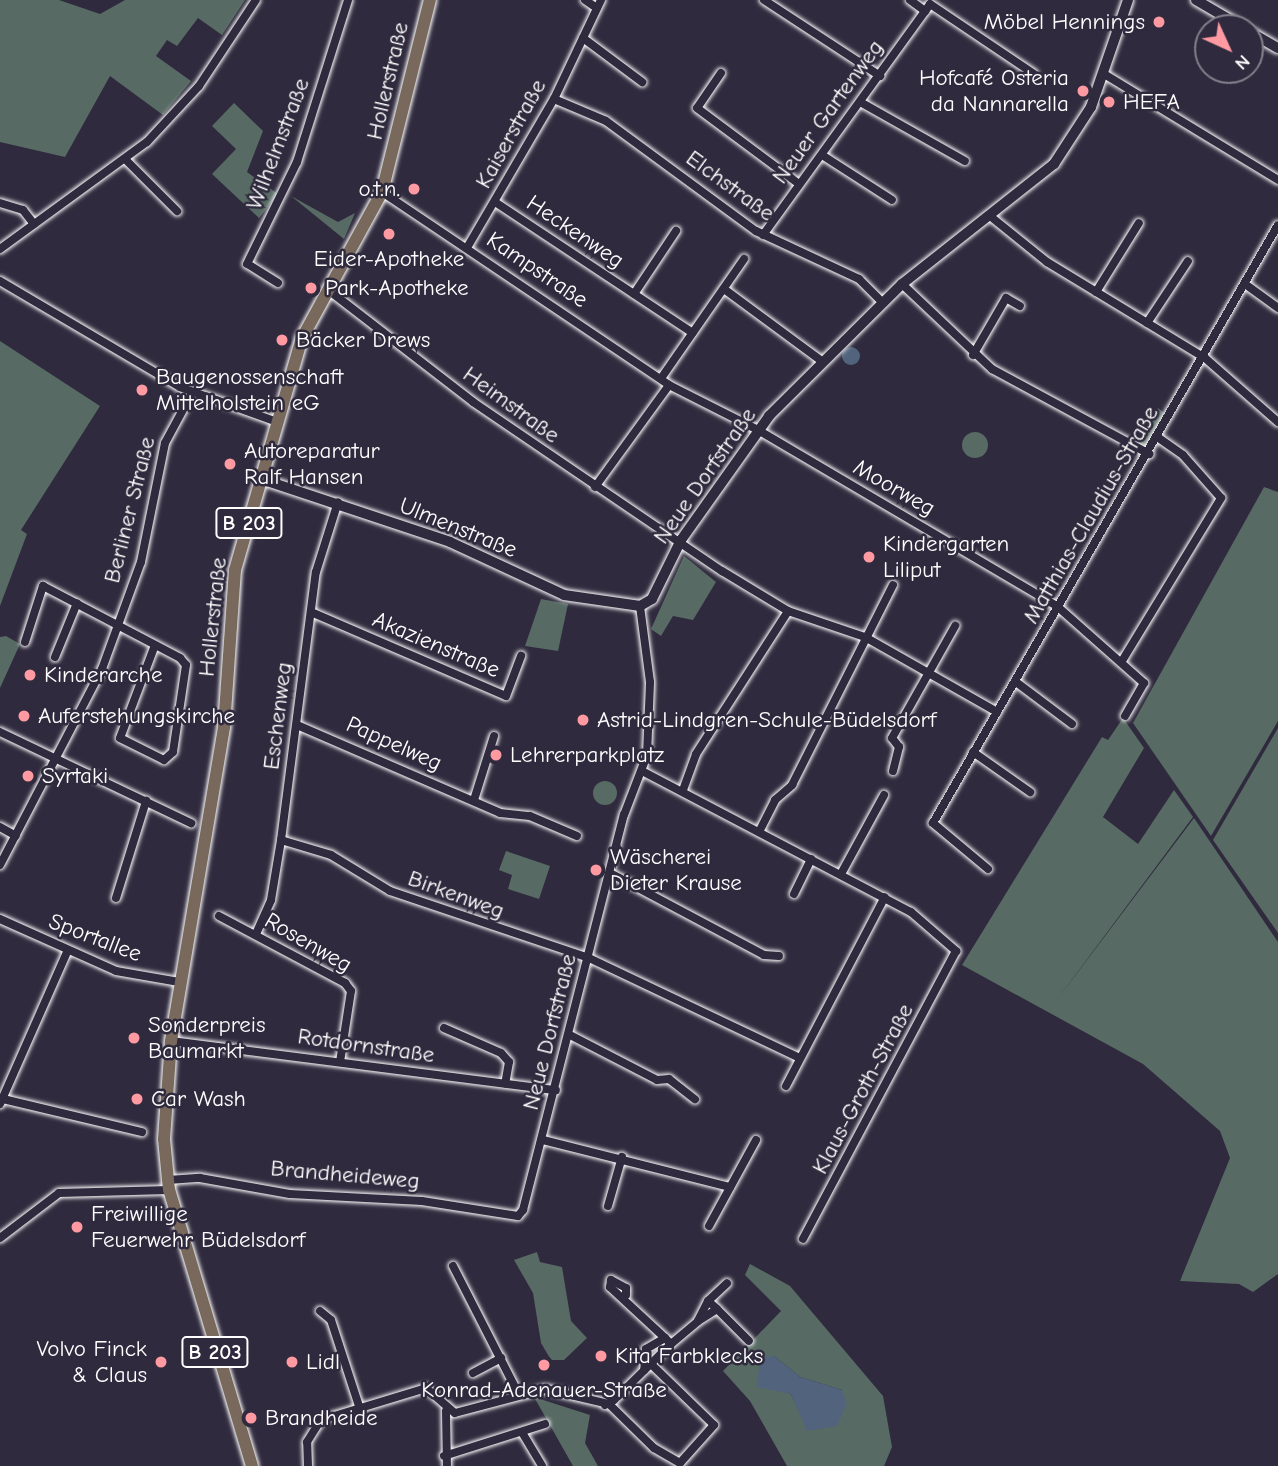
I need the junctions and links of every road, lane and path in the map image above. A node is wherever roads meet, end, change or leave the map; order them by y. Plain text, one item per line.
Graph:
1 (256, 0) edge
2 (348, 0) edge
3 (430, 0) edge
4 (585, 0) edge
5 (764, 0) edge
6 (910, 0) edge
7 (1128, 0) edge
8 (1196, 0) edge
9 (599, 4) edge
10 (925, 11) junction
11 (1220, 14) edge
12 (583, 38) junction
13 (721, 73) dead end
14 (1034, 74) dead end
15 (1104, 74) junction
16 (880, 76) junction
17 (642, 82) dead end
18 (554, 99) junction
19 (862, 103) junction
20 (822, 155) junction
21 (127, 161) junction
22 (965, 161) dead end
23 (1278, 180) edge
24 (799, 184) junction
25 (382, 192) junction
26 (892, 200) dead end
27 (495, 202) junction
28 (0, 203) edge
29 (177, 211) dead end
30 (990, 215) junction
31 (1139, 223) dead end
32 (34, 224) junction
33 (1278, 225) edge
34 (676, 231) dead end
35 (763, 235) junction
36 (468, 246) junction
37 (0, 249) edge
38 (744, 259) dead end
39 (1188, 261) dead end
40 (0, 281) edge
41 (278, 283) dead end
42 (902, 284) junction
43 (1245, 284) junction
44 (327, 289) junction
45 (723, 289) junction
46 (1096, 292) junction
47 (634, 294) junction
48 (883, 303) junction
49 (1020, 306) dead end
50 (1278, 308) edge
51 (1147, 323) junction
52 (693, 333) junction
53 (973, 355) junction
54 (1205, 358) junction
55 (823, 362) junction
56 (662, 377) junction
57 (669, 385) junction
58 (192, 393) junction
59 (277, 422) junction
60 (1278, 422) edge
61 (758, 430) junction
62 (1159, 438) junction
63 (1149, 454) junction
64 (261, 479) junction
65 (595, 487) junction
66 (338, 502) junction
67 (681, 540) junction
68 (893, 585) dead end
69 (77, 603) junction
70 (640, 606) junction
71 (1058, 607) junction
72 (788, 611) junction
73 (311, 612) junction
74 (119, 626) junction
75 (955, 626) dead end
76 (865, 637) junction
77 (25, 642) dead end
78 (155, 645) junction
79 (521, 656) dead end
80 (55, 657) dead end
81 (1122, 661) junction
82 (929, 672) junction
83 (1016, 682) junction
84 (998, 712) junction
85 (1125, 716) dead end
86 (1072, 724) dead end
87 (297, 725) junction
88 (0, 732) edge
89 (494, 736) dead end
90 (973, 752) junction
91 (55, 759) junction
92 (642, 771) junction
93 (893, 771) dead end
94 (682, 790) junction
95 (1030, 792) dead end
96 (884, 795) dead end
97 (474, 800) junction
98 (146, 801) junction
99 (191, 823) dead end
100 (0, 827) edge
101 (759, 832) junction
102 (16, 836) junction
103 (577, 836) dead end
104 (281, 840) junction
105 (811, 859) junction
106 (0, 864) edge
107 (988, 869) dead end
108 (610, 873) junction
109 (841, 874) junction
110 (793, 894) dead end
111 (885, 897) junction
112 (116, 898) dead end
113 (219, 916) dead end
114 (0, 919) edge
115 (256, 934) junction
116 (67, 952) junction
117 (779, 957) dead end
118 (589, 958) junction
119 (179, 982) junction
120 (444, 1028) dead end
121 (570, 1035) junction
122 (171, 1041) junction
123 (800, 1058) junction
124 (340, 1062) junction
125 (505, 1084) junction
126 (786, 1086) dead end
127 (556, 1090) junction
128 (695, 1099) dead end
129 (2, 1102) edge
130 (142, 1132) dead end
131 (543, 1140) junction
132 (757, 1140) dead end
133 (622, 1157) junction
134 (168, 1185) junction
135 (730, 1187) junction
136 (608, 1206) dead end
137 (518, 1216) joint
138 (709, 1226) dead end
139 (0, 1237) edge
140 (803, 1239) dead end
141 (453, 1266) dead end
142 (727, 1283) dead end
143 (626, 1295) dead end
144 (708, 1301) junction
145 (717, 1309) junction
146 (320, 1311) dead end
147 (698, 1321) junction
148 (668, 1341) junction
149 (749, 1341) dead end
150 (501, 1358) junction
151 (647, 1367) junction
152 (473, 1373) dead end
153 (519, 1395) junction
154 (609, 1404) junction
155 (359, 1406) junction
156 (446, 1411) junction
157 (545, 1424) dead end
158 (523, 1434) junction
159 (444, 1456) junction
160 (252, 1466) edge
161 (308, 1466) edge
162 (446, 1466) edge
163 (542, 1466) edge

1 - 21 street
2 - 41 street, Wilhelmstraße
3 - 25 main road, Hollerstraße / B 203
4 - 9 street, Kaiserstraße
5 - 16 street
6 - 10 street
7 - 15 street, Neue Dorfstraße
8 - 11 street
9 - 12 street, Kaiserstraße
10 - 14 street
10 - 16 street, Neuer Gartenweg
12 - 17 street
12 - 18 street, Kaiserstraße
13 - 24 street
15 - 23 street
15 - 30 street, Neue Dorfstraße
16 - 19 street, Neuer Gartenweg
18 - 27 street, Kaiserstraße
18 - 35 street, Elchstraße
19 - 20 street, Neuer Gartenweg
19 - 22 street
20 - 24 street, Neuer Gartenweg
20 - 26 street
21 - 29 street
21 - 32 street
24 - 35 street, Neuer Gartenweg
25 - 36 street, Kampstraße
25 - 44 main road, Hollerstraße / B 203
27 - 36 street, Kaiserstraße
27 - 47 street, Heckenweg
28 - 32 street
30 - 42 street, Neue Dorfstraße
30 - 46 street
31 - 46 street
32 - 37 street
33 - 43 street, Matthias-Claudius-Straße
34 - 47 street, Heckenweg
35 - 48 street, Elchstraße
36 - 56 street, Kampstraße
38 - 45 street
39 - 51 street
40 - 58 street
42 - 48 street, Neue Dorfstraße
42 - 53 street
43 - 50 street
43 - 54 street, Matthias-Claudius-Straße
44 - 59 main road, Hollerstraße / B 203
44 - 65 street, Heimstraße
45 - 52 street
45 - 55 street
46 - 51 street
47 - 52 street, Heckenweg
48 - 55 street, Neue Dorfstraße
49 - 53 street
51 - 54 street
52 - 56 street
53 - 63 street
54 - 60 street
54 - 62 street, Matthias-Claudius-Straße
55 - 61 street, Neue Dorfstraße
56 - 57 street, Kampstraße
57 - 61 street, Moorweg
57 - 65 street
58 - 59 street
58 - 74 street, Berliner Straße
59 - 64 main road, Hollerstraße / B 203
61 - 67 street, Neue Dorfstraße
61 - 71 street, Moorweg
62 - 63 street, Matthias-Claudius-Straße
62 - 81 street
63 - 71 street, Matthias-Claudius-Straße
64 - 66 street, Ulmenstraße
64 - 119 main road, Hollerstraße / B 203
65 - 67 street, Heimstraße
66 - 70 street, Ulmenstraße
66 - 73 street, Eschenweg
67 - 70 street, Neue Dorfstraße
67 - 72 street, Heimstraße
68 - 76 street
69 - 74 street
69 - 77 street
69 - 80 street
70 - 92 street, Neue Dorfstraße
71 - 81 street, Moorweg
71 - 83 street, Matthias-Claudius-Straße
72 - 76 street, Heimstraße
72 - 94 street
73 - 79 street, Akazienstraße
73 - 87 street, Eschenweg
74 - 78 street
74 - 91 street, Berliner Straße
75 - 82 street
76 - 82 street, Heimstraße
76 - 101 street
78 - 78 street
81 - 85 street, Moorweg
82 - 84 street, Heimstraße
82 - 93 street
83 - 84 street, Matthias-Claudius-Straße
83 - 86 street
84 - 90 street, Matthias-Claudius-Straße
87 - 97 street, Pappelweg
87 - 104 street, Eschenweg
88 - 91 street
89 - 97 street
90 - 95 street
90 - 107 street, Matthias-Claudius-Straße
91 - 98 street
91 - 102 street, Berliner Straße
92 - 94 street
92 - 108 street, Neue Dorfstraße
94 - 101 street
96 - 109 street
97 - 103 street, Pappelweg
98 - 99 street
98 - 112 street
100 - 102 street
101 - 105 street
102 - 106 street, Berliner Straße
104 - 115 street, Eschenweg
104 - 118 street, Birkenweg
105 - 109 street
105 - 110 street
108 - 117 street
108 - 118 street, Neue Dorfstraße
109 - 111 street
111 - 123 street
111 - 140 street, Klaus-Groth-Straße
113 - 115 street, Rosenweg
114 - 116 street, Sportallee
115 - 124 street, Rosenweg
116 - 119 street, Sportallee
116 - 129 street
118 - 121 street, Neue Dorfstraße
118 - 123 street
119 - 122 main road, Hollerstraße / B 203
120 - 125 street
121 - 127 street, Neue Dorfstraße
121 - 128 street
122 - 124 street, Rotdornstraße
122 - 134 main road, Hollerstraße / B 203
123 - 126 street
124 - 125 street, Rotdornstraße
125 - 127 street, Rotdornstraße
127 - 131 street, Neue Dorfstraße
129 - 130 street
131 - 133 street
131 - 137 street, Neue Dorfstraße
132 - 135 street
133 - 135 street
133 - 136 street
134 - 137 street, Brandheideweg
134 - 139 street, Brandheideweg
134 - 160 main road, Hollerstraße / B 203
135 - 138 street
141 - 150 street
142 - 144 street
143 - 148 street
144 - 145 street
144 - 147 street
145 - 147 street
145 - 149 street
146 - 155 street
147 - 148 street
148 - 151 street
148 - 151 street
150 - 152 street
150 - 153 street
151 - 154 street
151 - 154 street
153 - 154 street
153 - 156 street
155 - 156 street
155 - 161 street
156 - 159 street
157 - 158 street
158 - 159 street
158 - 163 street
159 - 162 street

